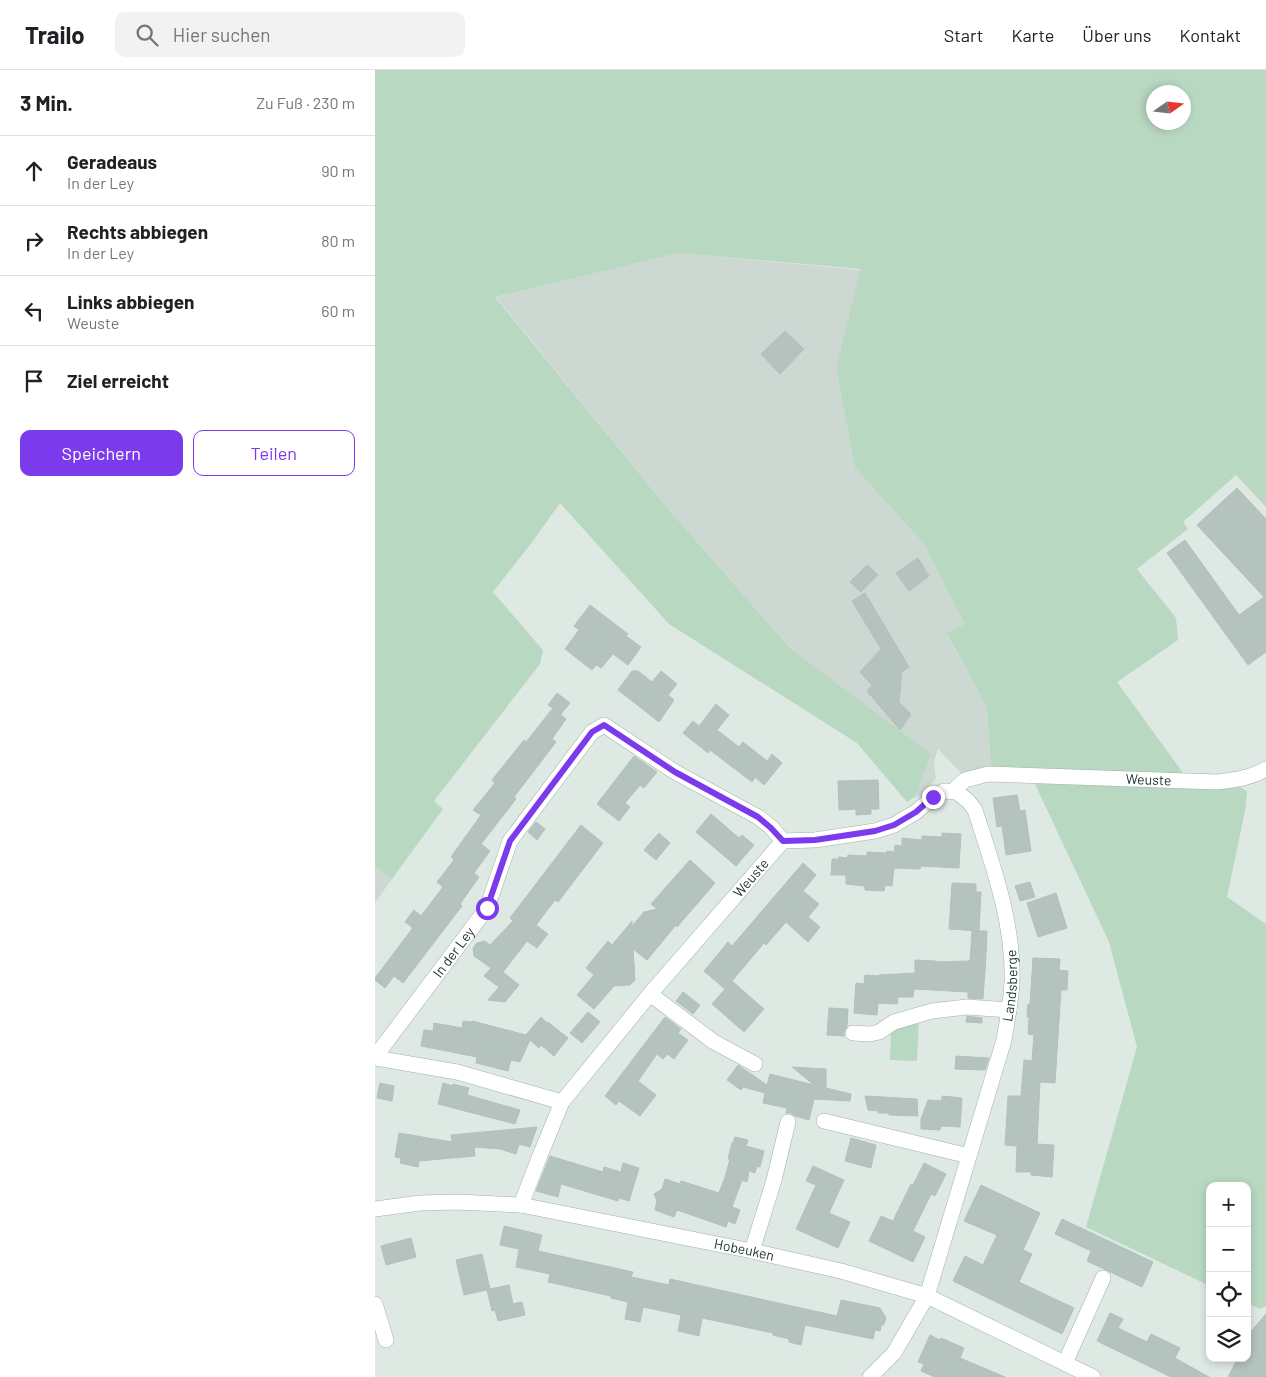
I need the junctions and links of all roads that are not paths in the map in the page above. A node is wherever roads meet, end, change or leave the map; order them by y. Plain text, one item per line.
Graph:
1 (1266, 769) edge
2 (957, 792) junction
3 (783, 841) junction
4 (650, 994) junction
5 (1009, 1010) junction
6 (853, 1033) dead end
7 (375, 1058) edge
8 (755, 1064) dead end
9 (562, 1102) junction
10 (824, 1121) dead end
11 (788, 1122) dead end
12 (969, 1156) junction
13 (521, 1205) junction
14 (375, 1209) edge
15 (752, 1251) junction
16 (1103, 1278) dead end
17 (927, 1296) junction
18 (375, 1304) edge
19 (386, 1340) dead end
20 (1065, 1363) junction
21 (870, 1377) edge
22 (1093, 1377) edge

1 - 2 street, Weuste
2 - 3 street, Weuste
2 - 5 street, Landsberge
3 - 4 street, Weuste
3 - 7 street, In der Ley
4 - 8 street
4 - 9 street, Weuste
5 - 6 street
5 - 12 street, Landsberge
7 - 9 street, In der Ley
9 - 13 street, Weuste
10 - 12 street
11 - 15 street
12 - 17 street, Landsberge
13 - 14 street, Hobeuken
13 - 15 street, Hobeuken
15 - 17 street, Hobeuken
16 - 20 street
17 - 20 street, Hobeuken
17 - 21 street, Landsberge
18 - 19 street
20 - 22 street, Hobeuken

